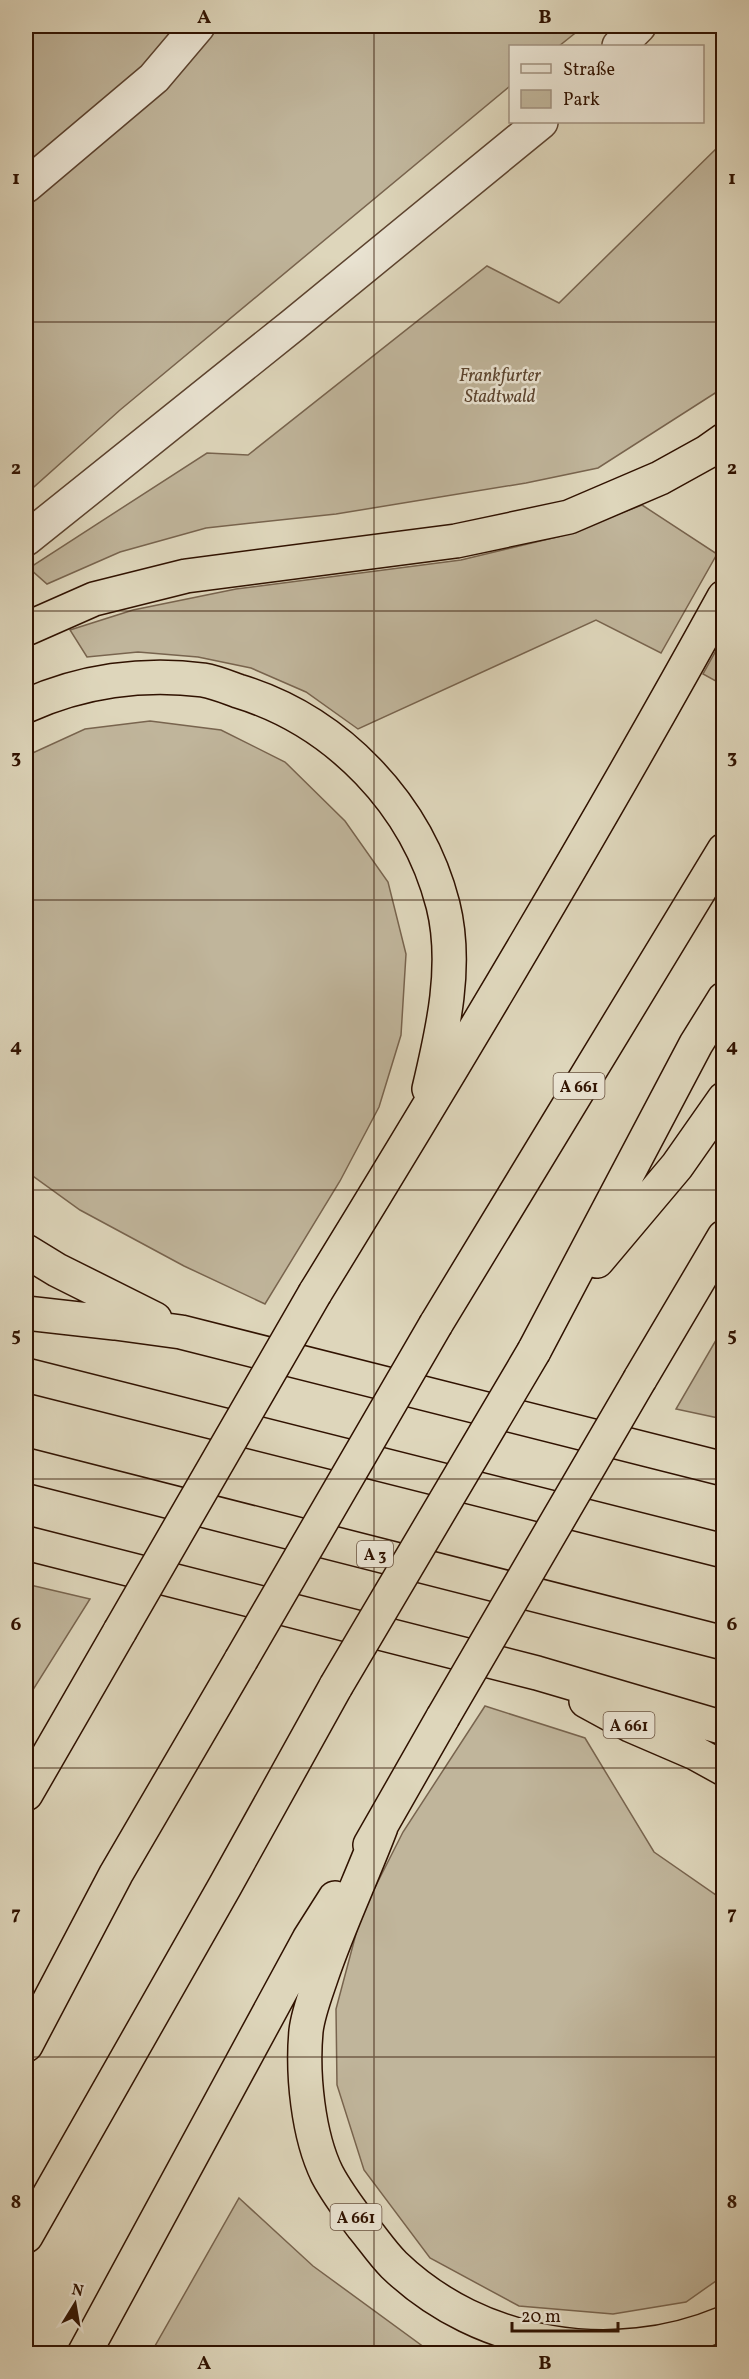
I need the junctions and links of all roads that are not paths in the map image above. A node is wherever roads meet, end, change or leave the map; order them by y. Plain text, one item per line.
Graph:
1 (198, 26) edge
2 (639, 26) edge
3 (620, 45) edge
4 (540, 123) edge
5 (26, 186) edge
6 (723, 440) edge
7 (26, 539) edge
8 (723, 597) edge
9 (26, 629) edge
10 (26, 706) edge
11 (723, 850) edge
12 (723, 999) edge
13 (723, 1100) edge
14 (418, 1126) junction
15 (723, 1237) edge
16 (26, 1251) edge
17 (26, 1313) edge
18 (181, 1332) junction
19 (534, 1351) junction
20 (26, 1375) edge
21 (26, 1465) edge
22 (723, 1469) edge
23 (26, 1543) edge
24 (723, 1551) edge
25 (723, 1643) edge
26 (537, 1673) junction
27 (723, 1728) edge
28 (723, 1769) edge
29 (26, 1794) edge
30 (381, 1827) junction
31 (26, 2045) edge
32 (26, 2236) edge
33 (723, 2323) edge
34 (84, 2354) edge

1 - 5 lane
2 - 3 lane
4 - 7 lane
6 - 9 highway
8 - 14 highway
10 - 14 highway
11 - 31 highway, A 661, bridge
12 - 19 highway
13 - 19 highway
14 - 29 highway, bridge
15 - 30 highway, bridge
16 - 18 highway
17 - 18 highway
18 - 22 highway
19 - 32 highway, bridge
20 - 24 highway
21 - 25 highway, A 3
23 - 26 highway
26 - 27 highway
26 - 28 highway, A 661
30 - 33 highway, A 661
30 - 34 highway

